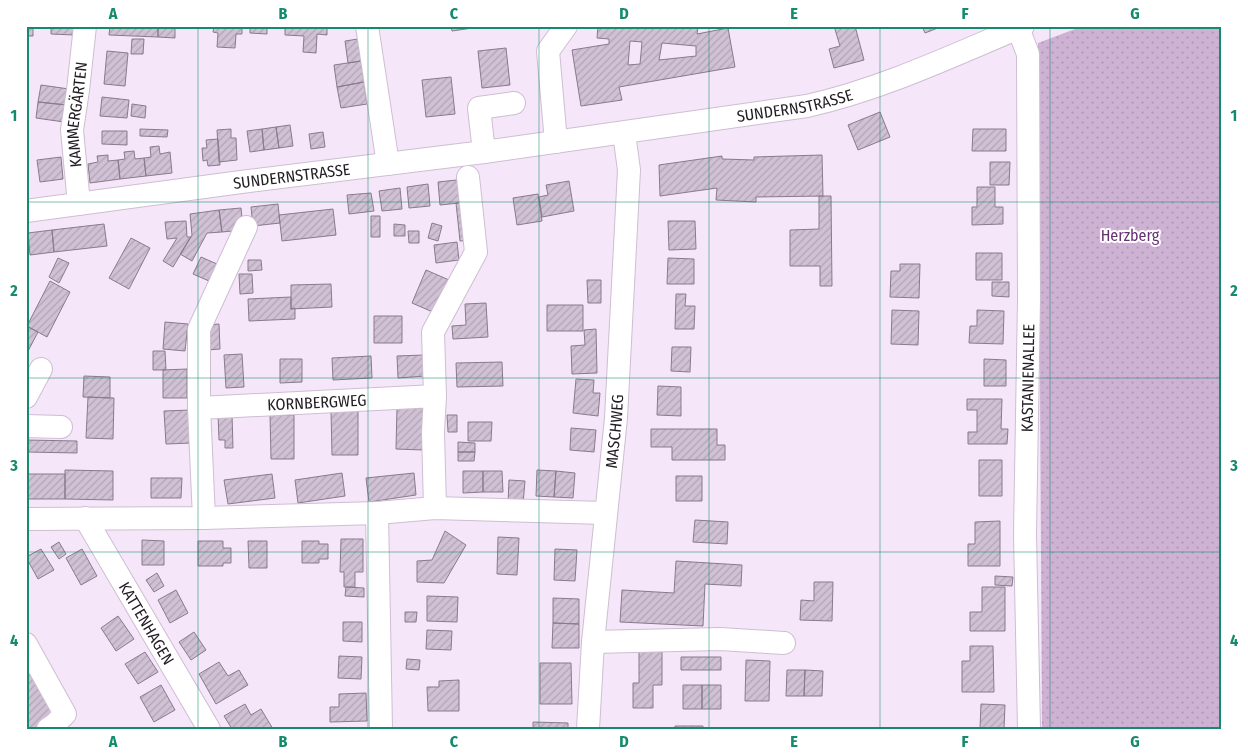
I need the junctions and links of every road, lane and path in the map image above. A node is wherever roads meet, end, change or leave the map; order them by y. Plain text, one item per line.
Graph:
1 (85, 26) edge
2 (367, 26) edge
3 (566, 26) edge
4 (1020, 27) edge
5 (514, 103) dead end
6 (624, 133) junction
7 (556, 142) junction
8 (484, 152) junction
9 (388, 164) junction
10 (468, 178) dead end
11 (79, 204) junction
12 (26, 211) edge
13 (246, 227) dead end
14 (41, 369) dead end
15 (435, 396) junction
16 (26, 397) edge
17 (199, 408) junction
18 (26, 426) edge
19 (61, 427) dead end
20 (435, 508) junction
21 (377, 513) junction
22 (606, 513) junction
23 (85, 518) junction
24 (204, 518) junction
25 (26, 519) edge
26 (763, 627) dead end
27 (594, 634) junction
28 (784, 642) dead end
29 (26, 644) edge
30 (48, 729) edge
31 (209, 729) edge
32 (381, 729) edge
33 (588, 729) edge
34 (1029, 729) edge

1 - 11 street, KAMMERGÄRTEN
2 - 9 street
3 - 7 street
4 - 6 street, SUNDERNSTRASSE
4 - 34 street, KASTANIENALLEE
5 - 8 street
6 - 7 street, SUNDERNSTRASSE
6 - 22 street, MASCHWEG
7 - 8 street, SUNDERNSTRASSE
8 - 9 street, SUNDERNSTRASSE
9 - 11 street, SUNDERNSTRASSE
10 - 15 street
11 - 12 street, SUNDERNSTRASSE
13 - 17 street
14 - 16 street
15 - 17 street, KORNBERGWEG
15 - 20 street
17 - 24 street
18 - 19 street
20 - 21 street
20 - 22 street
21 - 24 street
21 - 32 street
22 - 27 street, MASCHWEG
23 - 24 street
23 - 25 street
23 - 31 street, KATTENHAGEN
26 - 27 street
27 - 28 street
27 - 33 street, MASCHWEG
29 - 30 street

